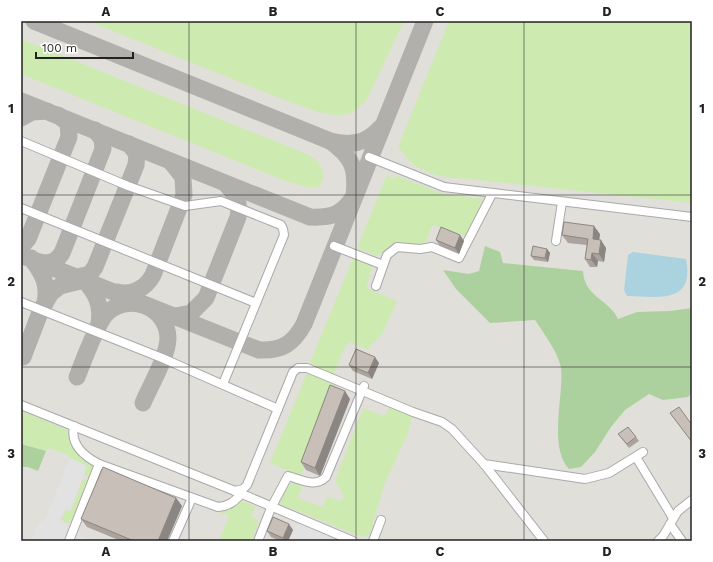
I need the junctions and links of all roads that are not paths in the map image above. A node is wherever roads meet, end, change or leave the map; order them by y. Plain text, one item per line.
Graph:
1 (21, 141) edge
2 (369, 157) dead end
3 (492, 194) junction
4 (562, 202) junction
5 (21, 208) edge
6 (692, 217) edge
7 (556, 241) dead end
8 (334, 246) dead end
9 (383, 265) junction
10 (376, 286) dead end
11 (21, 302) edge
12 (256, 303) junction
13 (223, 384) junction
14 (363, 389) junction
15 (21, 406) edge
16 (278, 408) junction
17 (74, 426) junction
18 (643, 452) dead end
19 (636, 457) junction
20 (99, 464) junction
21 (484, 464) junction
22 (238, 492) junction
23 (192, 498) junction
24 (692, 500) edge
25 (271, 508) junction
26 (381, 520) dead end
27 (672, 521) junction
28 (69, 541) edge
29 (173, 541) edge
30 (258, 541) edge
31 (354, 541) edge
32 (373, 541) edge
33 (544, 541) edge
34 (658, 541) edge
35 (682, 541) edge

1 - 12 street
2 - 3 street
3 - 4 street
3 - 9 street
4 - 6 street
4 - 7 street
5 - 12 street
8 - 9 street
9 - 10 street
11 - 13 street
12 - 13 street
13 - 16 street
14 - 16 street
14 - 21 street
14 - 25 street
15 - 17 street
16 - 22 street
17 - 20 street
17 - 22 street
18 - 19 street
19 - 21 street
19 - 27 street
20 - 23 street
20 - 28 street
21 - 33 street
22 - 23 street
22 - 25 street
23 - 29 street
24 - 27 street
25 - 30 street
25 - 31 street
26 - 32 street
27 - 34 street
27 - 35 street

